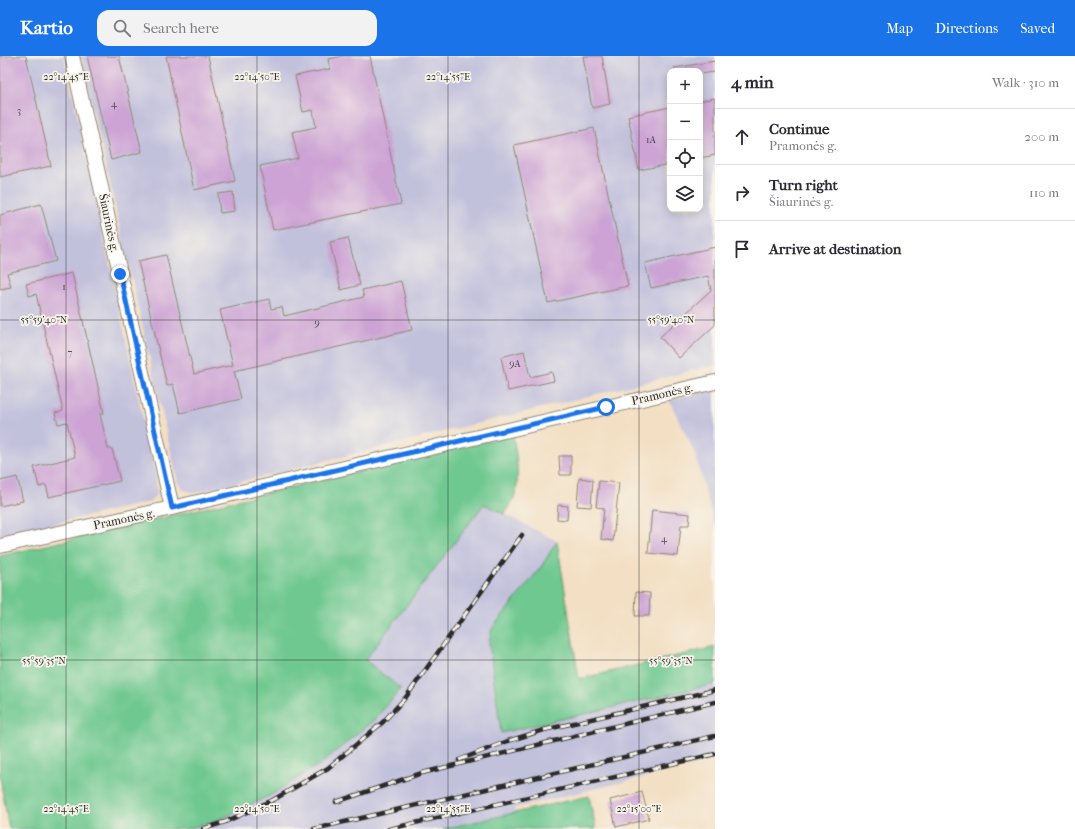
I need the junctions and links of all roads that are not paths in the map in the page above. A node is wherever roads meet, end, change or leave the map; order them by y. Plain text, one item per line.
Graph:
1 (72, 56) edge
2 (715, 382) edge
3 (172, 508) junction
4 (0, 546) edge

1 - 3 street, Šiaurinės g.
2 - 3 street, Pramonės g.
3 - 4 street, Pramonės g.

